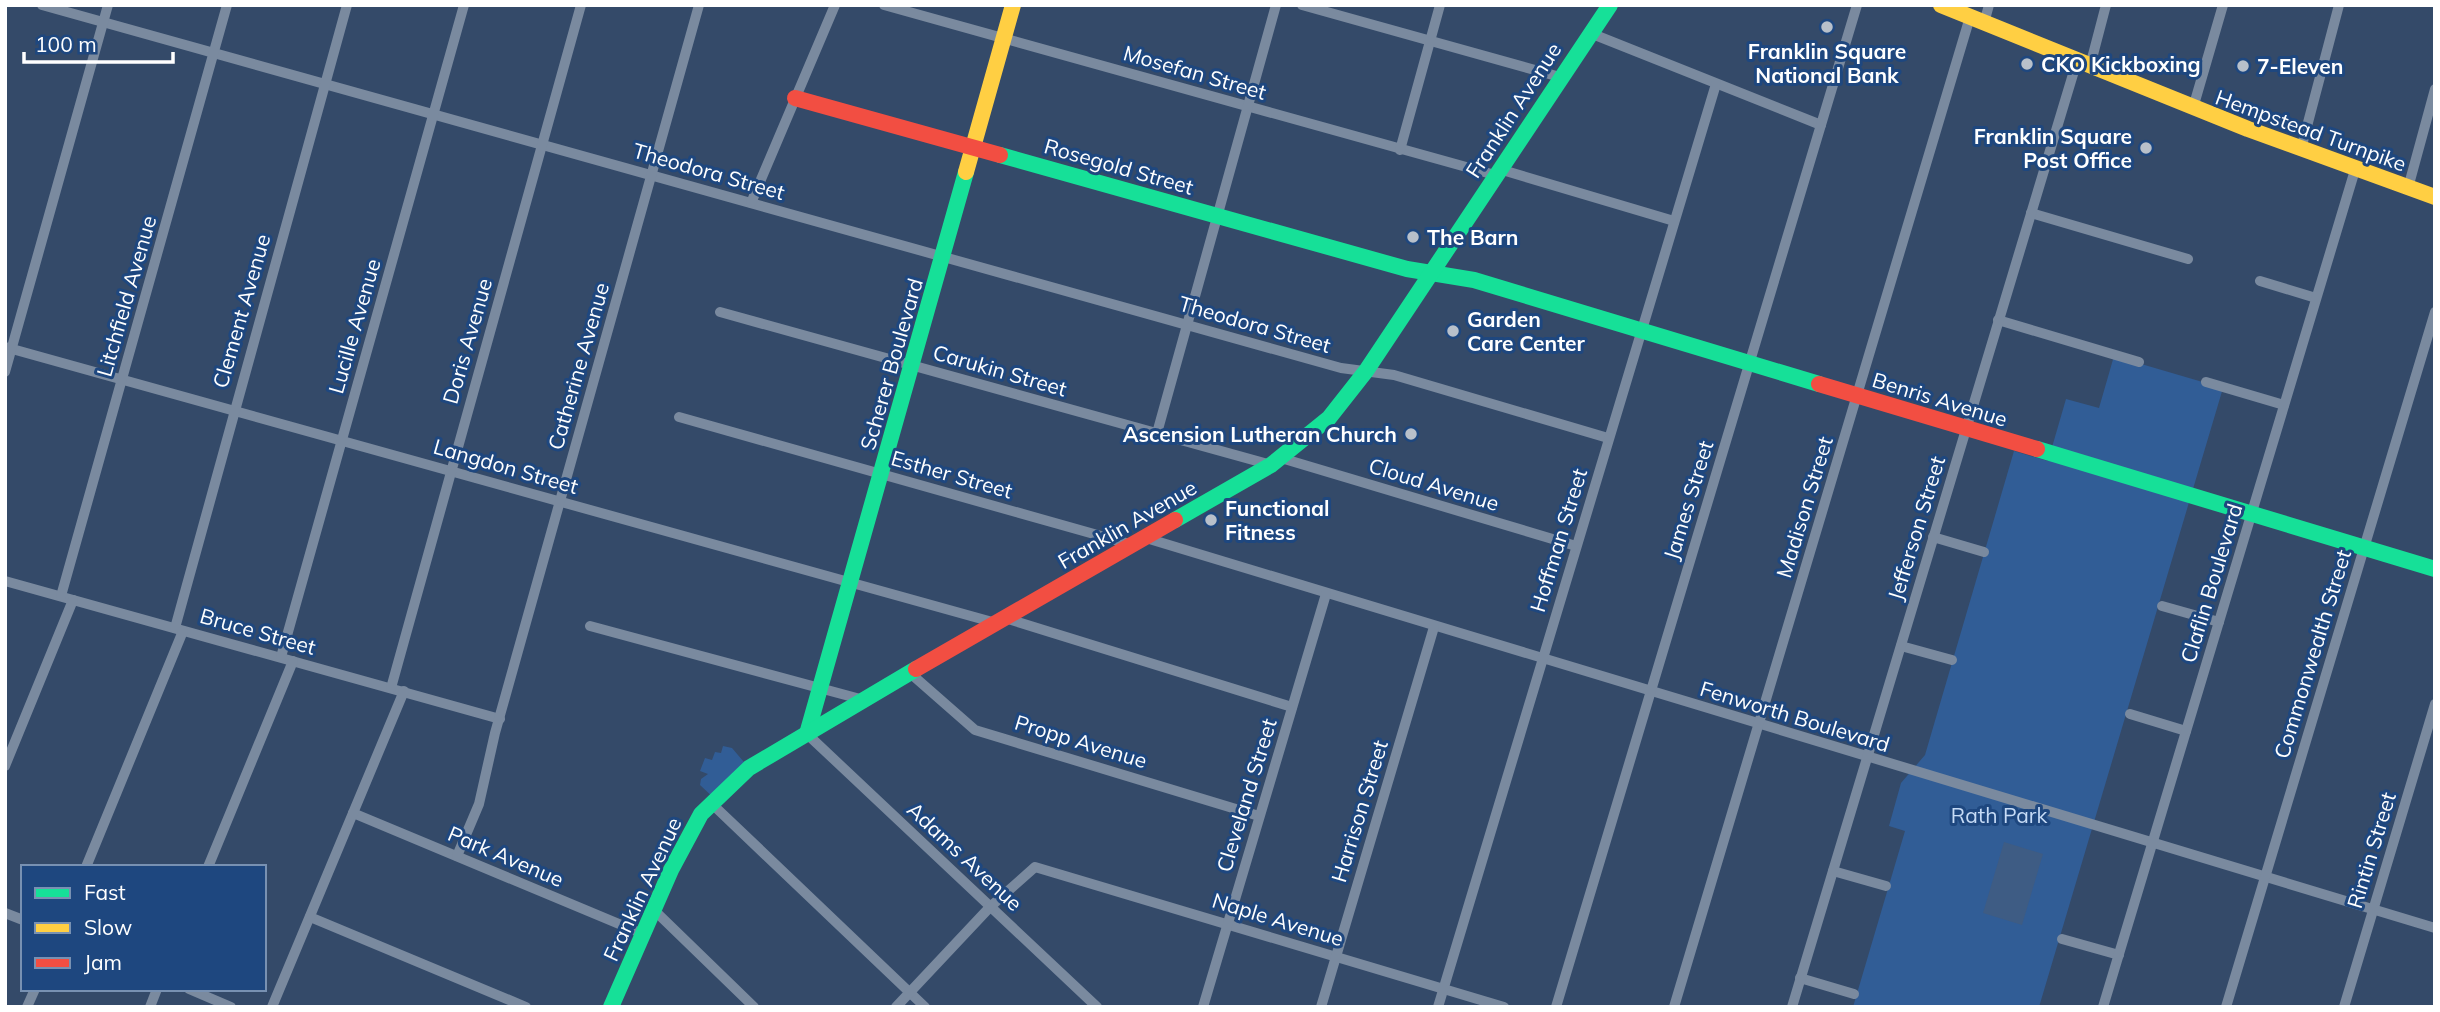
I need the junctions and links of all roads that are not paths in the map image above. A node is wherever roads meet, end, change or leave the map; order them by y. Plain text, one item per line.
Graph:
1 (43, 5) edge
2 (108, 5) edge
3 (227, 5) edge
4 (346, 5) edge
5 (464, 5) edge
6 (581, 5) edge
7 (699, 5) edge
8 (835, 5) edge
9 (884, 5) edge
10 (1013, 5) edge
11 (1276, 5) edge
12 (1301, 5) edge
13 (1440, 5) edge
14 (1610, 5) edge
15 (1857, 5) edge
16 (1941, 5) edge
17 (1989, 5) edge
18 (2106, 5) edge
19 (2223, 5) edge
20 (2339, 5) edge
21 (1977, 20) junction
22 (103, 22) junction
23 (1590, 33) junction
24 (1004, 39) junction
25 (1430, 41) junction
26 (214, 53) junction
27 (2084, 63) junction
28 (1560, 78) junction
29 (325, 84) junction
30 (1716, 84) junction
31 (2435, 89) edge
32 (795, 98) junction
33 (1248, 107) junction
34 (2193, 108) junction
35 (434, 114) junction
36 (1821, 125) junction
37 (542, 145) junction
38 (973, 148) junction
39 (2301, 149) junction
40 (1401, 150) junction
41 (2355, 170) junction
42 (1497, 172) junction
43 (651, 175) junction
44 (2409, 188) junction
45 (2435, 197) edge
46 (751, 203) junction
47 (2031, 213) junction
48 (1217, 216) junction
49 (1674, 221) junction
50 (943, 256) junction
51 (2188, 259) dead end
52 (1432, 272) junction
53 (2260, 281) dead end
54 (2316, 298) junction
55 (720, 312) dead end
56 (2435, 312) edge
57 (1998, 320) junction
58 (1187, 325) junction
59 (1641, 331) junction
60 (9, 347) edge
61 (2139, 362) dead end
62 (1749, 363) junction
63 (912, 365) junction
64 (1366, 371) junction
65 (5, 372) edge
66 (123, 379) junction
67 (2206, 382) dead end
68 (1858, 396) junction
69 (2284, 405) junction
70 (233, 410) junction
71 (679, 417) dead end
72 (1966, 429) junction
73 (1157, 433) junction
74 (1608, 438) junction
75 (342, 441) junction
76 (1276, 461) junction
77 (451, 471) junction
78 (882, 474) junction
79 (560, 501) junction
80 (2251, 514) junction
81 (1933, 537) junction
82 (1139, 542) junction
83 (1576, 546) junction
84 (2364, 548) junction
85 (1984, 552) dead end
86 (2435, 569) edge
87 (5, 581) edge
88 (852, 583) junction
89 (1326, 594) junction
90 (61, 596) junction
91 (73, 600) junction
92 (2162, 606) dead end
93 (1000, 621) junction
94 (2219, 622) junction
95 (590, 626) dead end
96 (1434, 627) junction
97 (179, 630) junction
98 (1901, 646) junction
99 (281, 657) junction
100 (1542, 659) junction
101 (1952, 660) dead end
102 (293, 662) junction
103 (910, 673) junction
104 (391, 688) junction
105 (821, 688) junction
106 (404, 691) junction
107 (1651, 692) junction
108 (864, 700) junction
109 (2435, 704) edge
110 (1292, 708) junction
111 (2130, 713) dead end
112 (500, 719) junction
113 (1759, 725) junction
114 (2186, 731) junction
115 (807, 734) junction
116 (1867, 757) junction
117 (5, 766) edge
118 (711, 803) junction
119 (353, 813) junction
120 (1259, 816) junction
121 (2152, 843) junction
122 (457, 856) junction
123 (87, 865) edge
124 (209, 865) edge
125 (1833, 870) junction
126 (2265, 877) junction
127 (1886, 886) dead end
128 (990, 907) junction
129 (2373, 909) junction
130 (654, 910) junction
131 (310, 917) junction
132 (1227, 924) junction
133 (2435, 928) edge
134 (643, 934) junction
135 (2062, 939) dead end
136 (2119, 955) junction
137 (1336, 956) junction
138 (1800, 978) junction
139 (1443, 988) junction
140 (34, 991) edge
141 (194, 991) edge
142 (909, 992) junction
143 (1854, 993) dead end
144 (27, 1007) edge
145 (231, 1007) edge
146 (272, 1007) edge
147 (526, 1007) edge
148 (611, 1007) edge
149 (754, 1007) edge
150 (896, 1007) edge
151 (925, 1007) edge
152 (1097, 1007) edge
153 (1203, 1007) edge
154 (1321, 1007) edge
155 (1438, 1007) edge
156 (1504, 1007) edge
157 (1556, 1007) edge
158 (1674, 1007) edge
159 (1792, 1007) edge
160 (2103, 1007) edge
161 (2226, 1007) edge
162 (2344, 1007) edge

1 - 22 street, Theodora Street
2 - 22 street
3 - 26 street, Litchfield Avenue
4 - 29 street, Clement Avenue
5 - 35 street, Lucille Avenue
6 - 37 street, Doris Avenue
7 - 43 street, Catherine Avenue
8 - 32 street
9 - 24 street, Mosefan Street
10 - 24 street, Scherer Boulevard
11 - 33 street
12 - 25 street
13 - 25 street
14 - 23 street, Franklin Avenue
15 - 36 street, James Street
16 - 21 street, Hempstead Turnpike
17 - 21 street, Madison Street
18 - 27 street, Jefferson Street
19 - 34 street
20 - 39 street
21 - 27 street, Hempstead Turnpike
21 - 68 street, Madison Street
22 - 26 street, Theodora Street
22 - 60 street
23 - 28 street, Franklin Avenue
23 - 30 street
24 - 33 street, Mosefan Street
24 - 38 street, Scherer Boulevard
25 - 28 street
25 - 40 street
26 - 29 street, Theodora Street
26 - 66 street, Litchfield Avenue
27 - 34 street, Hempstead Turnpike
27 - 47 street, Jefferson Street
28 - 42 street, Franklin Avenue
29 - 35 street, Theodora Street
29 - 70 street, Clement Avenue
30 - 36 street
30 - 49 street, Hoffman Street
31 - 44 street
32 - 38 street, Rosegold Street
32 - 46 street
33 - 40 street, Mosefan Street
33 - 48 street
34 - 39 street, Hempstead Turnpike
35 - 37 street, Theodora Street
35 - 75 street, Lucille Avenue
36 - 62 street, James Street
37 - 43 street, Theodora Street
37 - 77 street, Doris Avenue
38 - 48 street, Rosegold Street
38 - 50 street, Scherer Boulevard
39 - 41 street, Hempstead Turnpike
40 - 42 street, Mosefan Street
41 - 44 street, Hempstead Turnpike
41 - 54 street, Claflin Boulevard
42 - 49 street, Mosefan Street
42 - 52 street, Franklin Avenue
43 - 46 street, Theodora Street
43 - 79 street, Catherine Avenue
44 - 45 street, Hempstead Turnpike
46 - 50 street, Theodora Street
47 - 51 street
47 - 57 street, Jefferson Street
48 - 52 street, Rosegold Street
48 - 58 street
49 - 59 street, Hoffman Street
50 - 58 street, Theodora Street
50 - 63 street, Scherer Boulevard
52 - 59 street, Benris Avenue
52 - 64 street, Franklin Avenue
53 - 54 street
54 - 69 street, Claflin Boulevard
55 - 63 street, Carukin Street
56 - 84 street, Commonwealth Street
57 - 61 street
57 - 72 street, Jefferson Street
58 - 64 street, Theodora Street
58 - 73 street
59 - 62 street, Benris Avenue
59 - 74 street, Hoffman Street
60 - 65 street
60 - 66 street, Langdon Street
62 - 68 street, Benris Avenue
62 - 107 street, James Street
63 - 73 street, Carukin Street
63 - 78 street, Scherer Boulevard
64 - 74 street, Theodora Street
64 - 76 street, Franklin Avenue
66 - 70 street, Langdon Street
66 - 90 street, Litchfield Avenue
67 - 69 street
68 - 72 street, Benris Avenue
68 - 113 street, Madison Street
69 - 80 street, Claflin Boulevard
70 - 75 street, Langdon Street
70 - 97 street, Clement Avenue
71 - 78 street, Esther Street
72 - 80 street, Benris Avenue
72 - 81 street, Jefferson Street
73 - 76 street, Carukin Street
74 - 83 street, Hoffman Street
75 - 77 street, Langdon Street
75 - 99 street, Lucille Avenue
76 - 82 street, Franklin Avenue
76 - 83 street, Cloud Avenue
77 - 79 street, Langdon Street
77 - 104 street, Doris Avenue
78 - 82 street, Esther Street
78 - 88 street, Scherer Boulevard
79 - 88 street, Langdon Street
79 - 112 street, Catherine Avenue
80 - 84 street, Benris Avenue
80 - 94 street, Claflin Boulevard
81 - 85 street
81 - 98 street, Jefferson Street
82 - 89 street, Fenworth Boulevard
82 - 93 street, Franklin Avenue
83 - 100 street, Hoffman Street
84 - 86 street, Benris Avenue
84 - 126 street, Commonwealth Street
87 - 90 street, Bruce Street
88 - 93 street, Langdon Street
88 - 105 street, Scherer Boulevard
89 - 96 street, Fenworth Boulevard
89 - 110 street, Cleveland Street
90 - 91 street, Bruce Street
91 - 97 street, Bruce Street
91 - 117 street
92 - 94 street
93 - 103 street, Franklin Avenue
93 - 110 street, Langdon Street
94 - 114 street, Claflin Boulevard
95 - 105 street
96 - 100 street, Fenworth Boulevard
96 - 137 street, Harrison Street
97 - 99 street, Bruce Street
97 - 123 street, Clement Avenue
98 - 101 street
98 - 116 street, Jefferson Street
99 - 102 street, Bruce Street
100 - 107 street, Fenworth Boulevard
100 - 139 street, Hoffman Street
102 - 104 street, Bruce Street
102 - 124 street
103 - 108 street, Franklin Avenue
103 - 120 street, Propp Avenue
104 - 106 street, Bruce Street
105 - 108 street
105 - 115 street, Scherer Boulevard
106 - 112 street, Bruce Street
106 - 119 street
107 - 113 street, Fenworth Boulevard
107 - 157 street, James Street
108 - 115 street, Franklin Avenue
109 - 129 street, Rintin Street
110 - 120 street, Cleveland Street
111 - 114 street
112 - 122 street, Catherine Avenue
113 - 116 street, Fenworth Boulevard
113 - 158 street, Madison Street
114 - 121 street, Claflin Boulevard
115 - 118 street, Franklin Avenue
115 - 128 street, Adams Avenue
116 - 121 street, Fenworth Boulevard
116 - 125 street, Jefferson Street
118 - 130 street, Franklin Avenue
118 - 142 street
119 - 122 street, Park Avenue
119 - 131 street
120 - 132 street, Cleveland Street
121 - 126 street, Fenworth Boulevard
121 - 136 street, Claflin Boulevard
122 - 134 street, Park Avenue
125 - 127 street
125 - 138 street, Jefferson Street
126 - 129 street, Fenworth Boulevard
126 - 161 street, Commonwealth Street
128 - 132 street, Naple Avenue
128 - 142 street
128 - 152 street, Adams Avenue
129 - 133 street, Fenworth Boulevard
129 - 162 street, Rintin Street
130 - 134 street, Franklin Avenue
130 - 149 street
131 - 146 street
131 - 147 street
132 - 137 street, Naple Avenue
132 - 153 street, Cleveland Street
134 - 148 street, Franklin Avenue
135 - 136 street
136 - 160 street, Claflin Boulevard
137 - 139 street, Naple Avenue
137 - 154 street, Harrison Street
138 - 143 street
138 - 159 street, Jefferson Street
139 - 155 street, Hoffman Street
139 - 156 street, Naple Avenue
140 - 144 street
141 - 145 street
142 - 150 street
142 - 151 street

